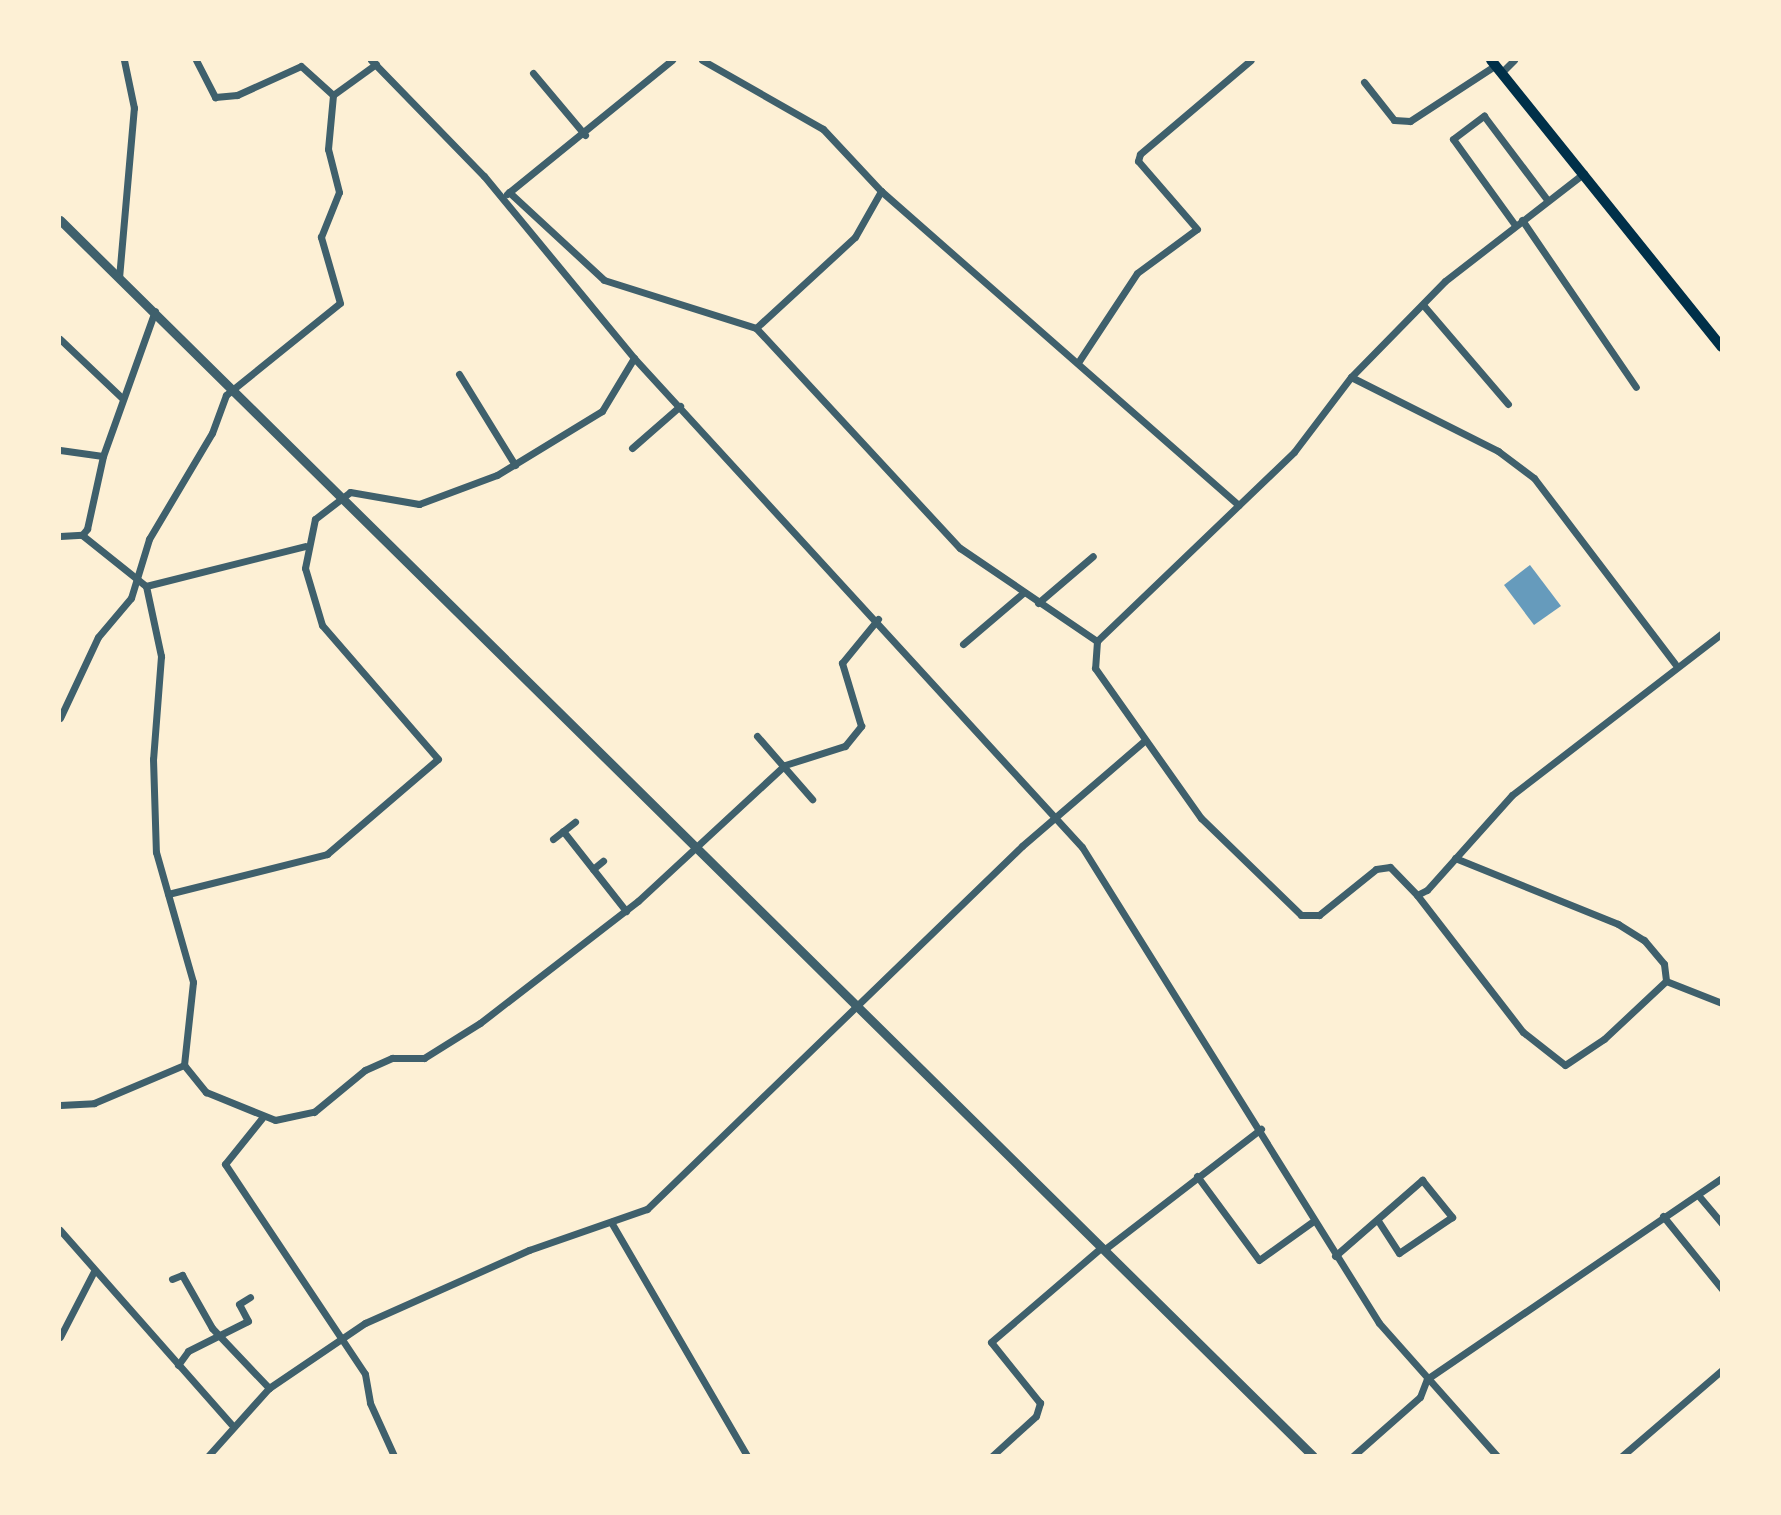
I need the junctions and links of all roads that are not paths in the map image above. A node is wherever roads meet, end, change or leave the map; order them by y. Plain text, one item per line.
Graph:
1 (124, 60) edge
2 (196, 60) edge
3 (672, 60) edge
4 (702, 60) edge
5 (1251, 60) edge
6 (1514, 60) edge
7 (373, 62) edge
8 (1496, 66) edge
9 (533, 74) dead end
10 (1364, 82) dead end
11 (333, 95) junction
12 (585, 135) junction
13 (1585, 173) junction
14 (881, 191) junction
15 (506, 195) junction
16 (1548, 201) junction
17 (60, 220) edge
18 (1519, 223) junction
19 (119, 278) junction
20 (1424, 306) junction
21 (155, 311) junction
22 (756, 328) junction
23 (60, 339) edge
24 (1721, 347) edge
25 (634, 358) junction
26 (1079, 361) junction
27 (459, 374) dead end
28 (1351, 377) junction
29 (233, 387) junction
30 (1636, 387) dead end
31 (122, 398) junction
32 (1508, 404) dead end
33 (680, 406) junction
34 (632, 448) dead end
35 (60, 450) edge
36 (103, 456) junction
37 (515, 466) junction
38 (341, 495) junction
39 (1239, 505) junction
40 (82, 535) junction
41 (60, 536) edge
42 (305, 546) junction
43 (1093, 556) dead end
44 (137, 582) junction
45 (146, 586) junction
46 (1023, 593) junction
47 (1038, 603) junction
48 (878, 619) junction
49 (1721, 633) edge
50 (1097, 641) junction
51 (963, 644) dead end
52 (1675, 664) junction
53 (60, 718) edge
54 (757, 736) dead end
55 (1144, 741) junction
56 (785, 765) junction
57 (812, 799) dead end
58 (1057, 815) junction
59 (575, 822) dead end
60 (563, 831) junction
61 (553, 839) dead end
62 (697, 847) junction
63 (1455, 858) junction
64 (603, 861) dead end
65 (593, 869) junction
66 (168, 894) junction
67 (1417, 895) junction
68 (626, 911) junction
69 (1666, 981) junction
70 (1721, 1003) edge
71 (856, 1004) junction
72 (184, 1065) junction
73 (60, 1105) edge
74 (262, 1118) junction
75 (1261, 1129) junction
76 (1197, 1175) junction
77 (1721, 1178) edge
78 (1699, 1195) junction
79 (1663, 1216) junction
80 (611, 1222) junction
81 (1312, 1222) junction
82 (1378, 1222) junction
83 (1721, 1224) edge
84 (60, 1230) edge
85 (1103, 1248) junction
86 (1335, 1256) junction
87 (94, 1271) junction
88 (172, 1279) dead end
89 (1721, 1289) edge
90 (250, 1297) dead end
91 (219, 1334) junction
92 (60, 1338) edge
93 (342, 1338) junction
94 (178, 1365) junction
95 (1721, 1370) edge
96 (1427, 1378) junction
97 (269, 1388) junction
98 (231, 1424) junction
99 (208, 1455) edge
100 (394, 1455) edge
101 (747, 1455) edge
102 (992, 1455) edge
103 (1313, 1455) edge
104 (1353, 1455) edge
105 (1497, 1455) edge
106 (1622, 1455) edge

1 - 19 street
2 - 11 street
3 - 12 street
4 - 14 street
5 - 26 street
6 - 8 street
7 - 11 street
7 - 15 street
8 - 10 street
8 - 13 main road
9 - 12 street
11 - 29 street
12 - 15 street
13 - 16 street
13 - 24 main road
14 - 22 street
14 - 26 street
15 - 22 street
15 - 25 street
16 - 18 street
16 - 18 street
17 - 19 street
18 - 20 street
18 - 30 street
19 - 21 street
20 - 28 street
20 - 32 street
21 - 29 street
21 - 31 street
22 - 46 street
23 - 31 street
25 - 33 street
25 - 37 street
26 - 39 street
27 - 37 street
28 - 39 street
28 - 52 street
29 - 38 street
29 - 44 street
31 - 36 street
33 - 34 street
33 - 48 street
35 - 36 street
36 - 40 street
37 - 38 street
38 - 42 street
38 - 62 street
39 - 50 street
40 - 41 street
40 - 44 street
42 - 45 street
42 - 66 street
43 - 47 street
44 - 45 street
44 - 53 street
45 - 66 street
46 - 47 street
46 - 51 street
47 - 50 street
48 - 56 street
48 - 58 street
49 - 52 street
50 - 55 street
52 - 63 street
54 - 56 street
55 - 58 street
55 - 67 street
56 - 57 street
56 - 62 street
58 - 71 street
58 - 75 street
59 - 60 street
60 - 61 street
60 - 65 street
62 - 68 street
62 - 71 street
63 - 67 street
63 - 69 street
64 - 65 street
65 - 68 street
66 - 72 street
67 - 69 street
68 - 74 street
69 - 70 street
71 - 80 street
71 - 85 street
72 - 73 street
72 - 74 street
74 - 93 street
75 - 76 street
75 - 81 street
76 - 81 street
76 - 85 street
77 - 78 street
78 - 79 street
78 - 83 street
79 - 89 street
79 - 96 street
80 - 93 street
80 - 101 street
81 - 86 street
82 - 82 street
82 - 86 street
84 - 87 street
85 - 102 street
85 - 103 street
86 - 96 street
87 - 92 street
87 - 94 street
88 - 91 street
90 - 91 street
91 - 94 street
91 - 97 street
93 - 97 street
93 - 100 street
94 - 98 street
95 - 106 street
96 - 104 street
96 - 105 street
97 - 98 street
98 - 99 street

